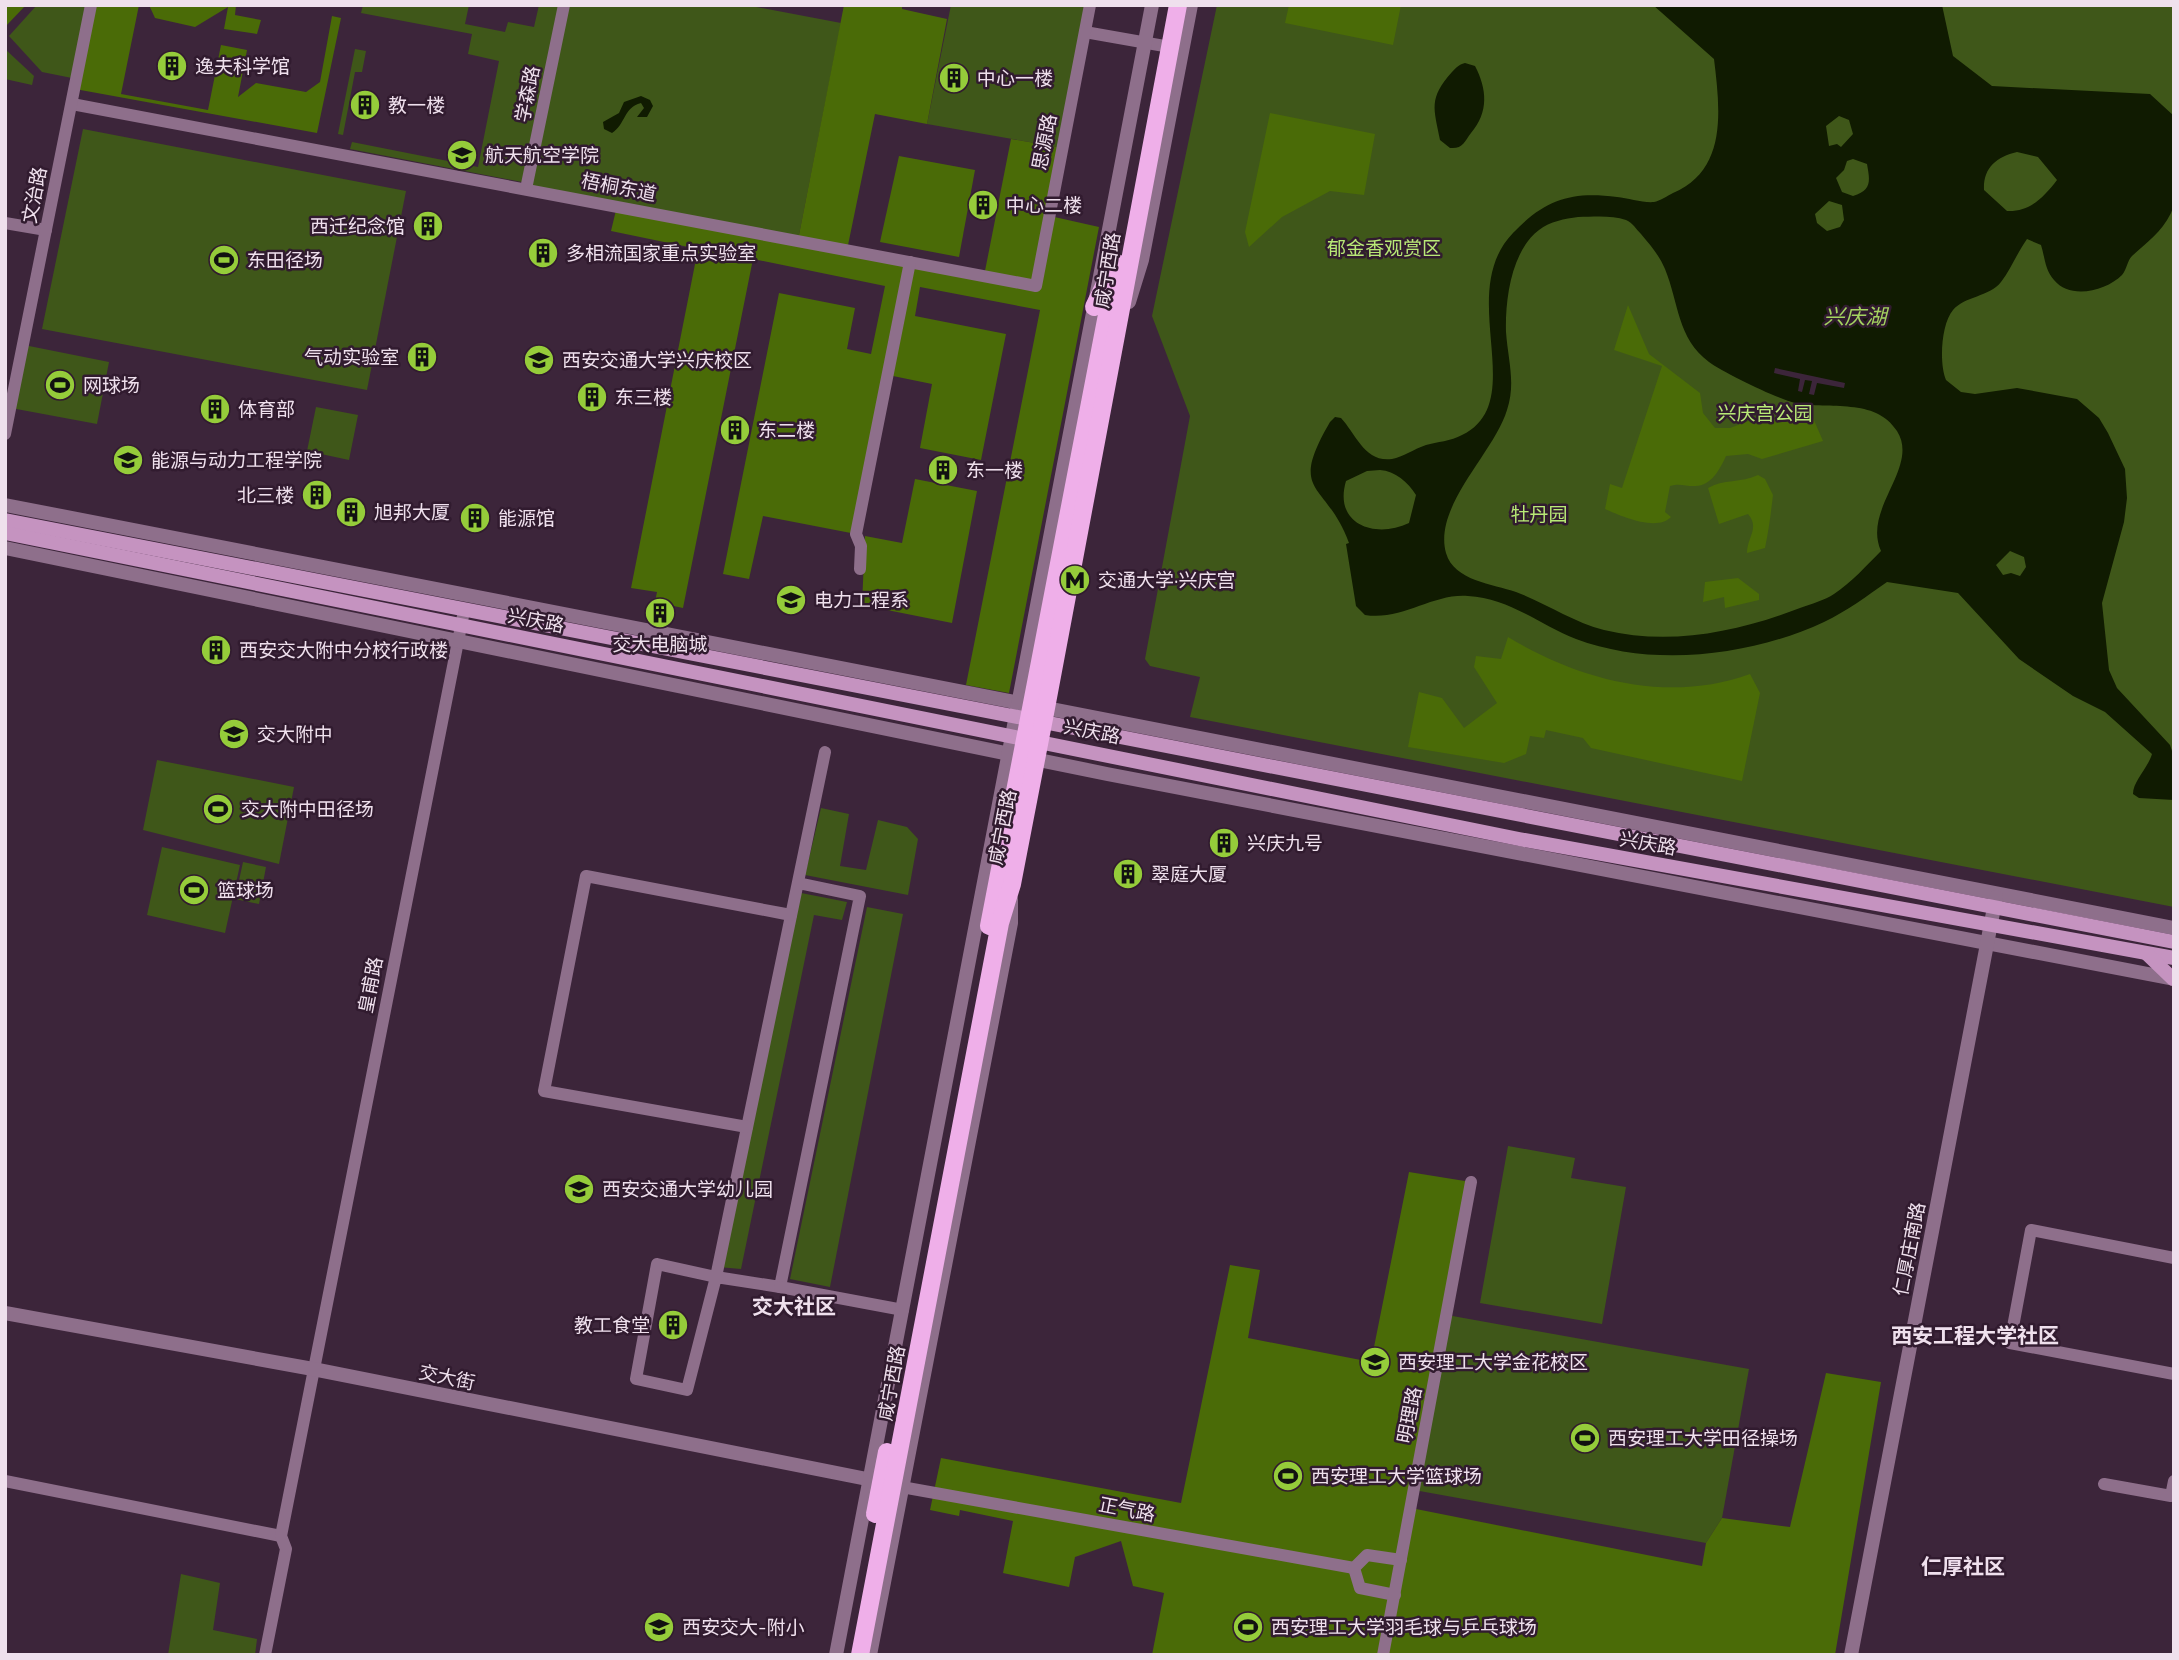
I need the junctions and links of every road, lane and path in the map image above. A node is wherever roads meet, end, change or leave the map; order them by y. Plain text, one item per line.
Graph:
1 (91, 5) edge
2 (564, 5) edge
3 (1090, 5) edge
4 (1152, 5) edge
5 (1166, 5) edge
6 (1178, 5) edge
7 (1191, 5) edge
8 (1085, 32) junction
9 (1158, 45) junction
10 (72, 104) junction
11 (526, 189) junction
12 (5, 223) edge
13 (46, 230) junction
14 (1119, 255) junction
15 (910, 262) junction
16 (1036, 286) joint
17 (1094, 307) junction
18 (1117, 340) junction
19 (5, 434) edge
20 (5, 505) edge
21 (5, 520) edge
22 (5, 533) edge
23 (5, 548) edge
24 (860, 569) dead end
25 (464, 608) junction
26 (461, 625) junction
27 (458, 641) junction
28 (1029, 721) junction
29 (825, 752) dead end
30 (1022, 757) junction
31 (797, 883) junction
32 (1997, 892) junction
33 (1994, 908) junction
34 (791, 915) junction
35 (1991, 923) junction
36 (2174, 928) edge
37 (2174, 942) edge
38 (1987, 943) junction
39 (2146, 953) junction
40 (2174, 958) edge
41 (2174, 979) edge
42 (747, 1127) junction
43 (1471, 1182) dead end
44 (2174, 1258) edge
45 (716, 1277) junction
46 (780, 1287) junction
47 (903, 1310) junction
48 (5, 1313) edge
49 (313, 1369) junction
50 (2174, 1374) edge
51 (2174, 1480) edge
52 (5, 1481) edge
53 (887, 1484) junction
54 (2104, 1484) dead end
55 (281, 1536) junction
56 (1401, 1560) junction
57 (1354, 1568) junction
58 (1395, 1595) junction
59 (265, 1655) edge
60 (836, 1655) edge
61 (848, 1655) edge
62 (860, 1655) edge
63 (871, 1655) edge
64 (1383, 1655) edge
65 (1851, 1655) edge

1 - 10 street, 文治路
2 - 11 street, 学森路
3 - 8 street, 思源路
4 - 9 street
5 - 9 main road, 咸宁西路
6 - 9 main road, 咸宁西路
7 - 18 street
8 - 9 street
8 - 16 street, 思源路
9 - 14 main road, 咸宁西路
9 - 17 street
9 - 18 main road, 咸宁西路
10 - 11 street, 梧桐东道
10 - 13 street, 文治路
11 - 15 street, 梧桐东道
12 - 13 street
13 - 19 street, 文治路
14 - 17 main road
14 - 28 main road, 咸宁西路
15 - 16 street, 梧桐东道
15 - 24 street
17 - 28 street
18 - 28 main road, 咸宁西路
20 - 28 street
21 - 25 main road, 兴庆路
22 - 26 main road, 兴庆路
23 - 27 street
25 - 26 street, 皇甫路
25 - 28 main road, 兴庆路
26 - 27 street, 皇甫路
26 - 28 main road, 兴庆路
27 - 30 street
27 - 49 street, 皇甫路
28 - 30 main road, 咸宁西路
28 - 32 street
28 - 33 main road, 兴庆路
28 - 35 main road, 兴庆路
29 - 31 street
30 - 38 street
30 - 47 street
30 - 53 main road, 咸宁西路
30 - 53 main road, 咸宁西路
31 - 34 street
31 - 46 street
32 - 33 street, 仁厚庄南路
32 - 36 street
33 - 35 street, 仁厚庄南路
33 - 37 main road, 兴庆路
34 - 42 street
34 - 42 street
35 - 38 street, 仁厚庄南路
35 - 39 main road, 兴庆路
38 - 41 street
38 - 65 street, 仁厚庄南路
39 - 40 main road, 兴庆路
39 - 41 main road
42 - 45 street
43 - 56 street, 明理路
44 - 50 street
45 - 45 street
45 - 46 street
46 - 47 street
47 - 53 street
48 - 49 street, 交大街
49 - 53 street, 交大街
49 - 55 street, 皇甫路
51 - 54 street
52 - 55 street
53 - 57 street, 正气路
53 - 60 street
53 - 61 main road, 咸宁西路
53 - 62 main road, 咸宁西路
53 - 63 street
55 - 59 street, 皇甫路
56 - 57 street
56 - 58 street, 明理路
57 - 58 street
58 - 64 street, 明理路

